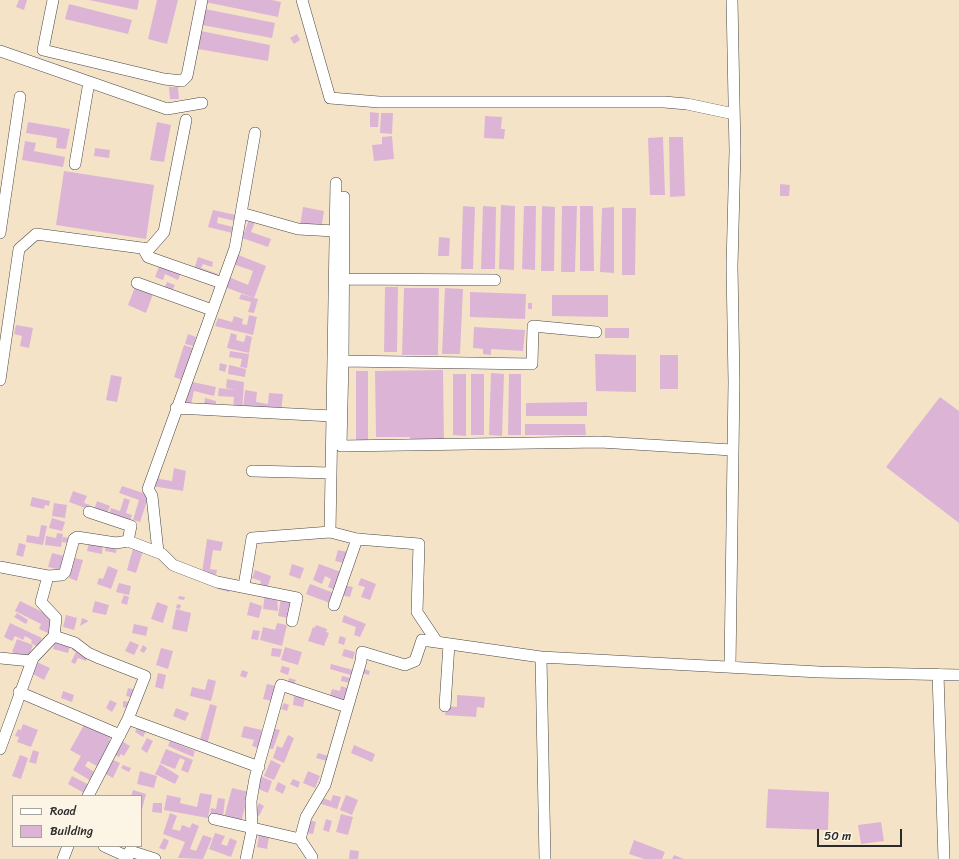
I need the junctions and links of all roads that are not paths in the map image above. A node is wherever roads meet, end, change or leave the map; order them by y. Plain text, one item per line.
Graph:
1 (53, 0) edge
2 (202, 0) edge
3 (302, 0) edge
4 (732, 0) edge
5 (0, 51) edge
6 (89, 82) junction
7 (20, 97) dead end
8 (202, 103) dead end
9 (734, 114) junction
10 (186, 120) dead end
11 (255, 134) dead end
12 (75, 164) dead end
13 (336, 183) dead end
14 (344, 197) dead end
15 (241, 214) junction
16 (335, 230) junction
17 (0, 233) edge
18 (143, 248) junction
19 (343, 279) junction
20 (495, 280) dead end
21 (137, 283) dead end
22 (222, 283) junction
23 (212, 310) junction
24 (596, 332) dead end
25 (343, 361) junction
26 (0, 380) edge
27 (176, 408) junction
28 (332, 416) junction
29 (732, 450) junction
30 (252, 471) dead end
31 (331, 474) junction
32 (89, 512) dead end
33 (330, 532) junction
34 (357, 539) junction
35 (128, 541) junction
36 (158, 552) junction
37 (0, 568) edge
38 (48, 576) junction
39 (244, 586) junction
40 (334, 605) dead end
41 (292, 621) dead end
42 (54, 636) junction
43 (437, 642) junction
44 (449, 644) junction
45 (541, 657) junction
46 (0, 658) edge
47 (31, 661) junction
48 (730, 667) junction
49 (938, 674) junction
50 (959, 675) edge
51 (19, 692) junction
52 (445, 706) dead end
53 (347, 707) junction
54 (128, 720) junction
55 (120, 735) junction
56 (0, 749) edge
57 (259, 767) junction
58 (89, 795) edge
59 (214, 819) dead end
60 (252, 828) junction
61 (300, 839) junction
62 (68, 847) edge
63 (106, 847) edge
64 (127, 858) edge
65 (63, 859) edge
66 (155, 859) edge
67 (246, 859) edge
68 (312, 859) edge
69 (545, 859) edge
70 (944, 859) edge

1 - 2 street
3 - 9 street
4 - 9 street
5 - 6 street
6 - 8 street
6 - 12 street
7 - 17 street
9 - 29 street
10 - 18 street
11 - 15 street
13 - 16 street
14 - 19 street
15 - 16 street
15 - 22 street
16 - 28 street
18 - 22 street
18 - 26 street
19 - 20 street
19 - 25 street
21 - 23 street
22 - 23 street
23 - 27 street
24 - 25 street
25 - 29 street
27 - 28 street
27 - 36 street
28 - 31 street
29 - 48 street
30 - 31 street
31 - 33 street
32 - 35 street
33 - 34 street
33 - 39 street
34 - 40 street
34 - 43 street
35 - 36 street
35 - 38 street
36 - 39 street
37 - 38 street
38 - 42 street
39 - 41 street
42 - 47 street
42 - 54 street
43 - 44 street
43 - 53 street
44 - 45 street
44 - 52 street
45 - 48 street
45 - 69 street
46 - 47 street
47 - 51 street
48 - 49 street
49 - 50 street
49 - 70 street
51 - 55 street
51 - 56 street
53 - 57 street
53 - 61 street
54 - 55 street
54 - 57 street
55 - 58 street
57 - 60 street
59 - 60 street
60 - 61 street
60 - 67 street
61 - 68 street
62 - 65 street
63 - 64 street
64 - 66 street

